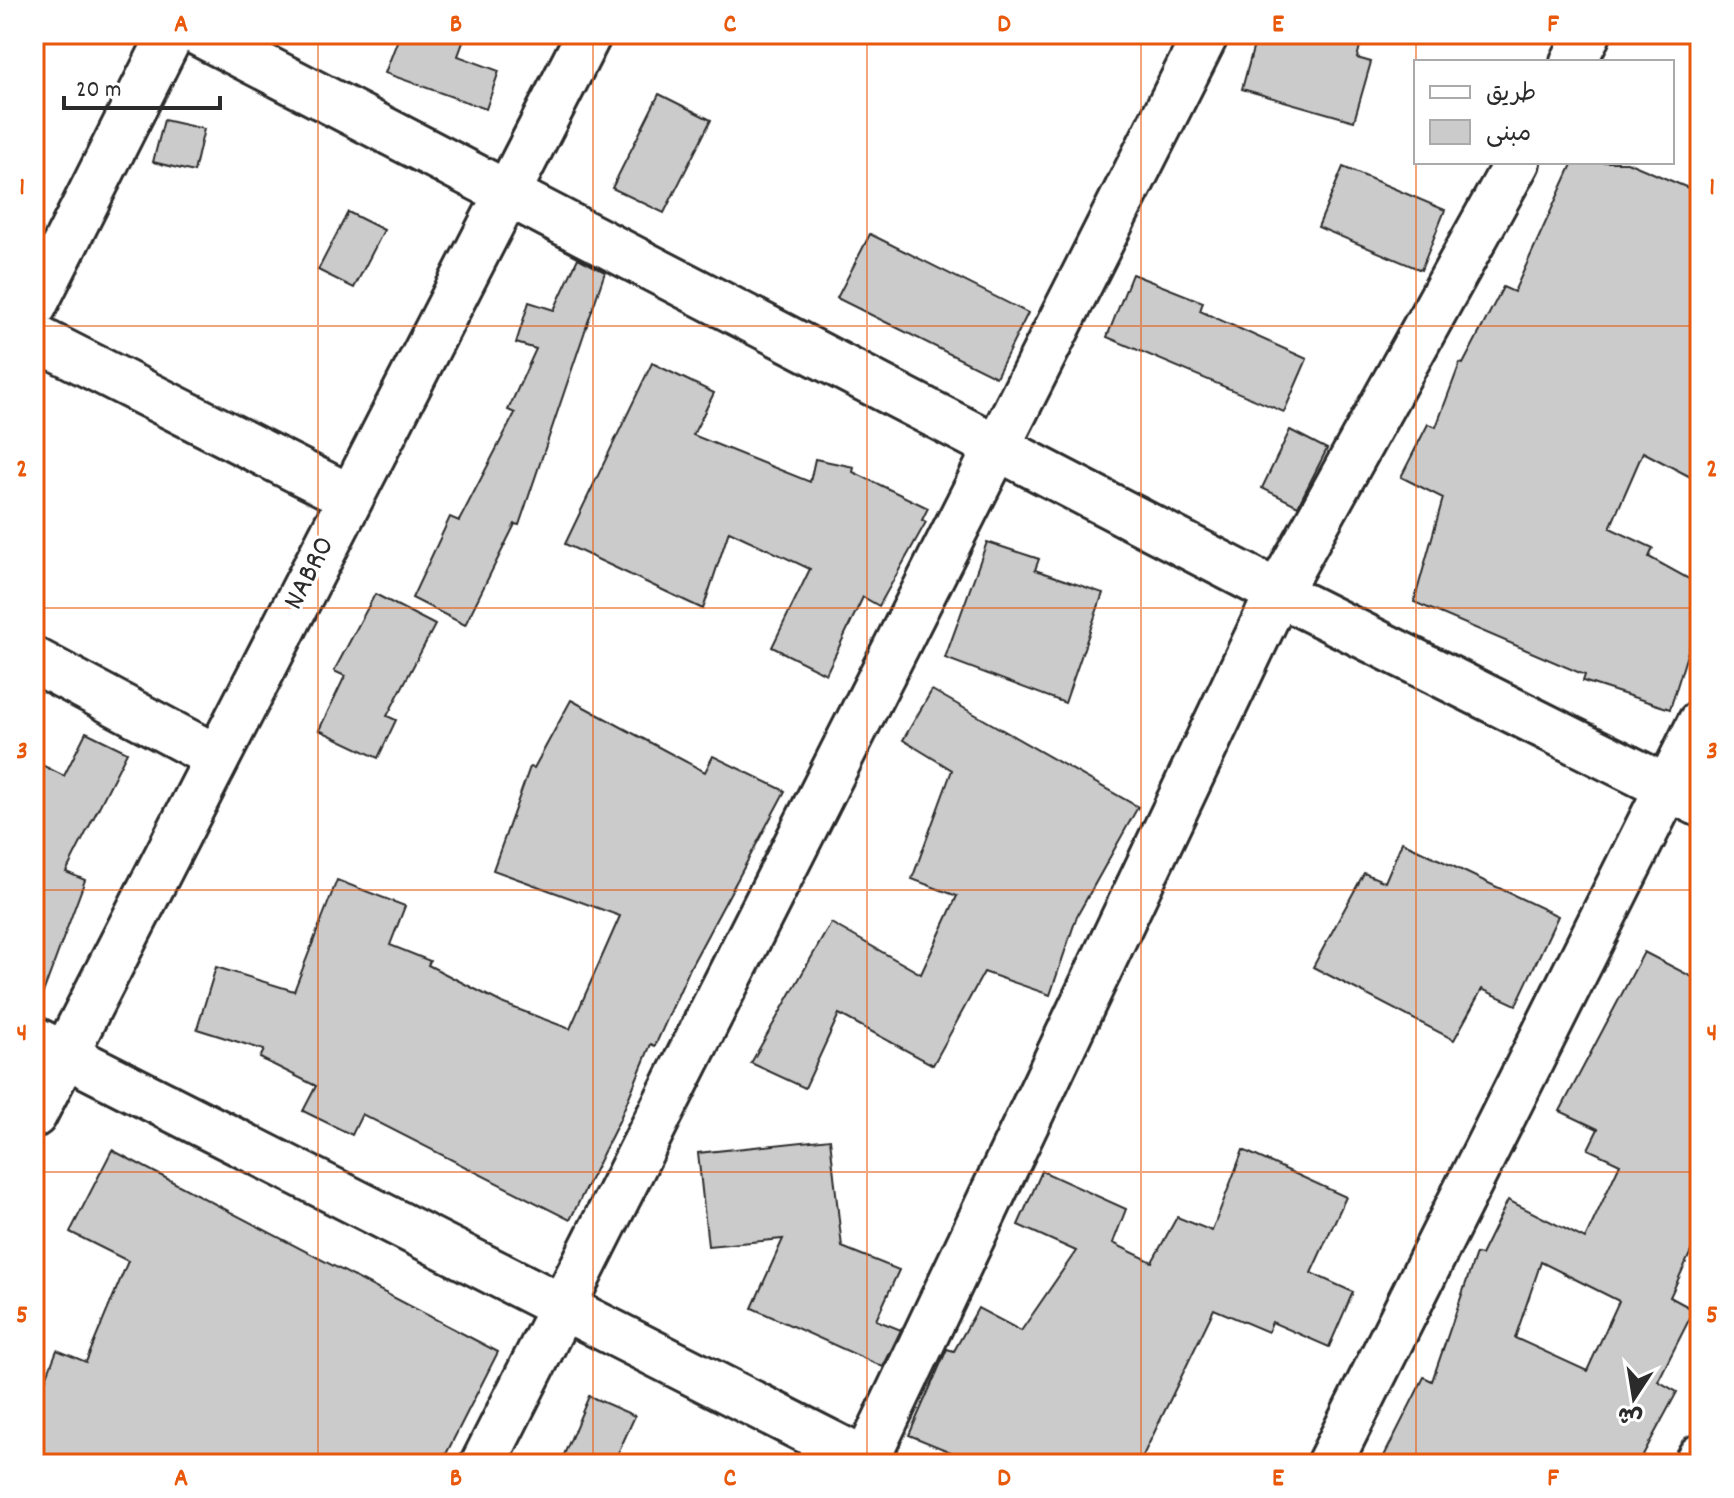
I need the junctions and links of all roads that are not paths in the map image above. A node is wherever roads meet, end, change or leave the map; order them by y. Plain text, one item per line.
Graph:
1 (171, 34) edge
2 (200, 34) edge
3 (589, 34) edge
4 (1206, 34) edge
5 (1588, 34) edge
6 (1574, 60) edge
7 (1516, 164) edge
8 (506, 194) junction
9 (34, 306) edge
10 (34, 337) edge
11 (995, 447) junction
12 (350, 497) junction
13 (1278, 593) junction
14 (34, 660) edge
15 (1700, 723) edge
16 (216, 757) junction
17 (1683, 795) edge
18 (50, 1048) edge
19 (34, 1115) edge
20 (559, 1307) junction
21 (1700, 1457) edge
22 (869, 1462) edge
23 (483, 1464) edge
24 (1329, 1464) edge
25 (1696, 1464) edge

1 - 9 street
2 - 8 street
3 - 8 street, NABRO
4 - 11 street
5 - 6 street
7 - 13 street
8 - 11 street
8 - 12 street, NABRO
10 - 12 street
11 - 13 street
11 - 20 street
12 - 16 street, NABRO
13 - 17 street
13 - 22 street
14 - 16 street
15 - 17 street
16 - 18 street, NABRO
17 - 24 street
18 - 19 street, NABRO
18 - 20 street
20 - 22 street
20 - 23 street
21 - 25 street

